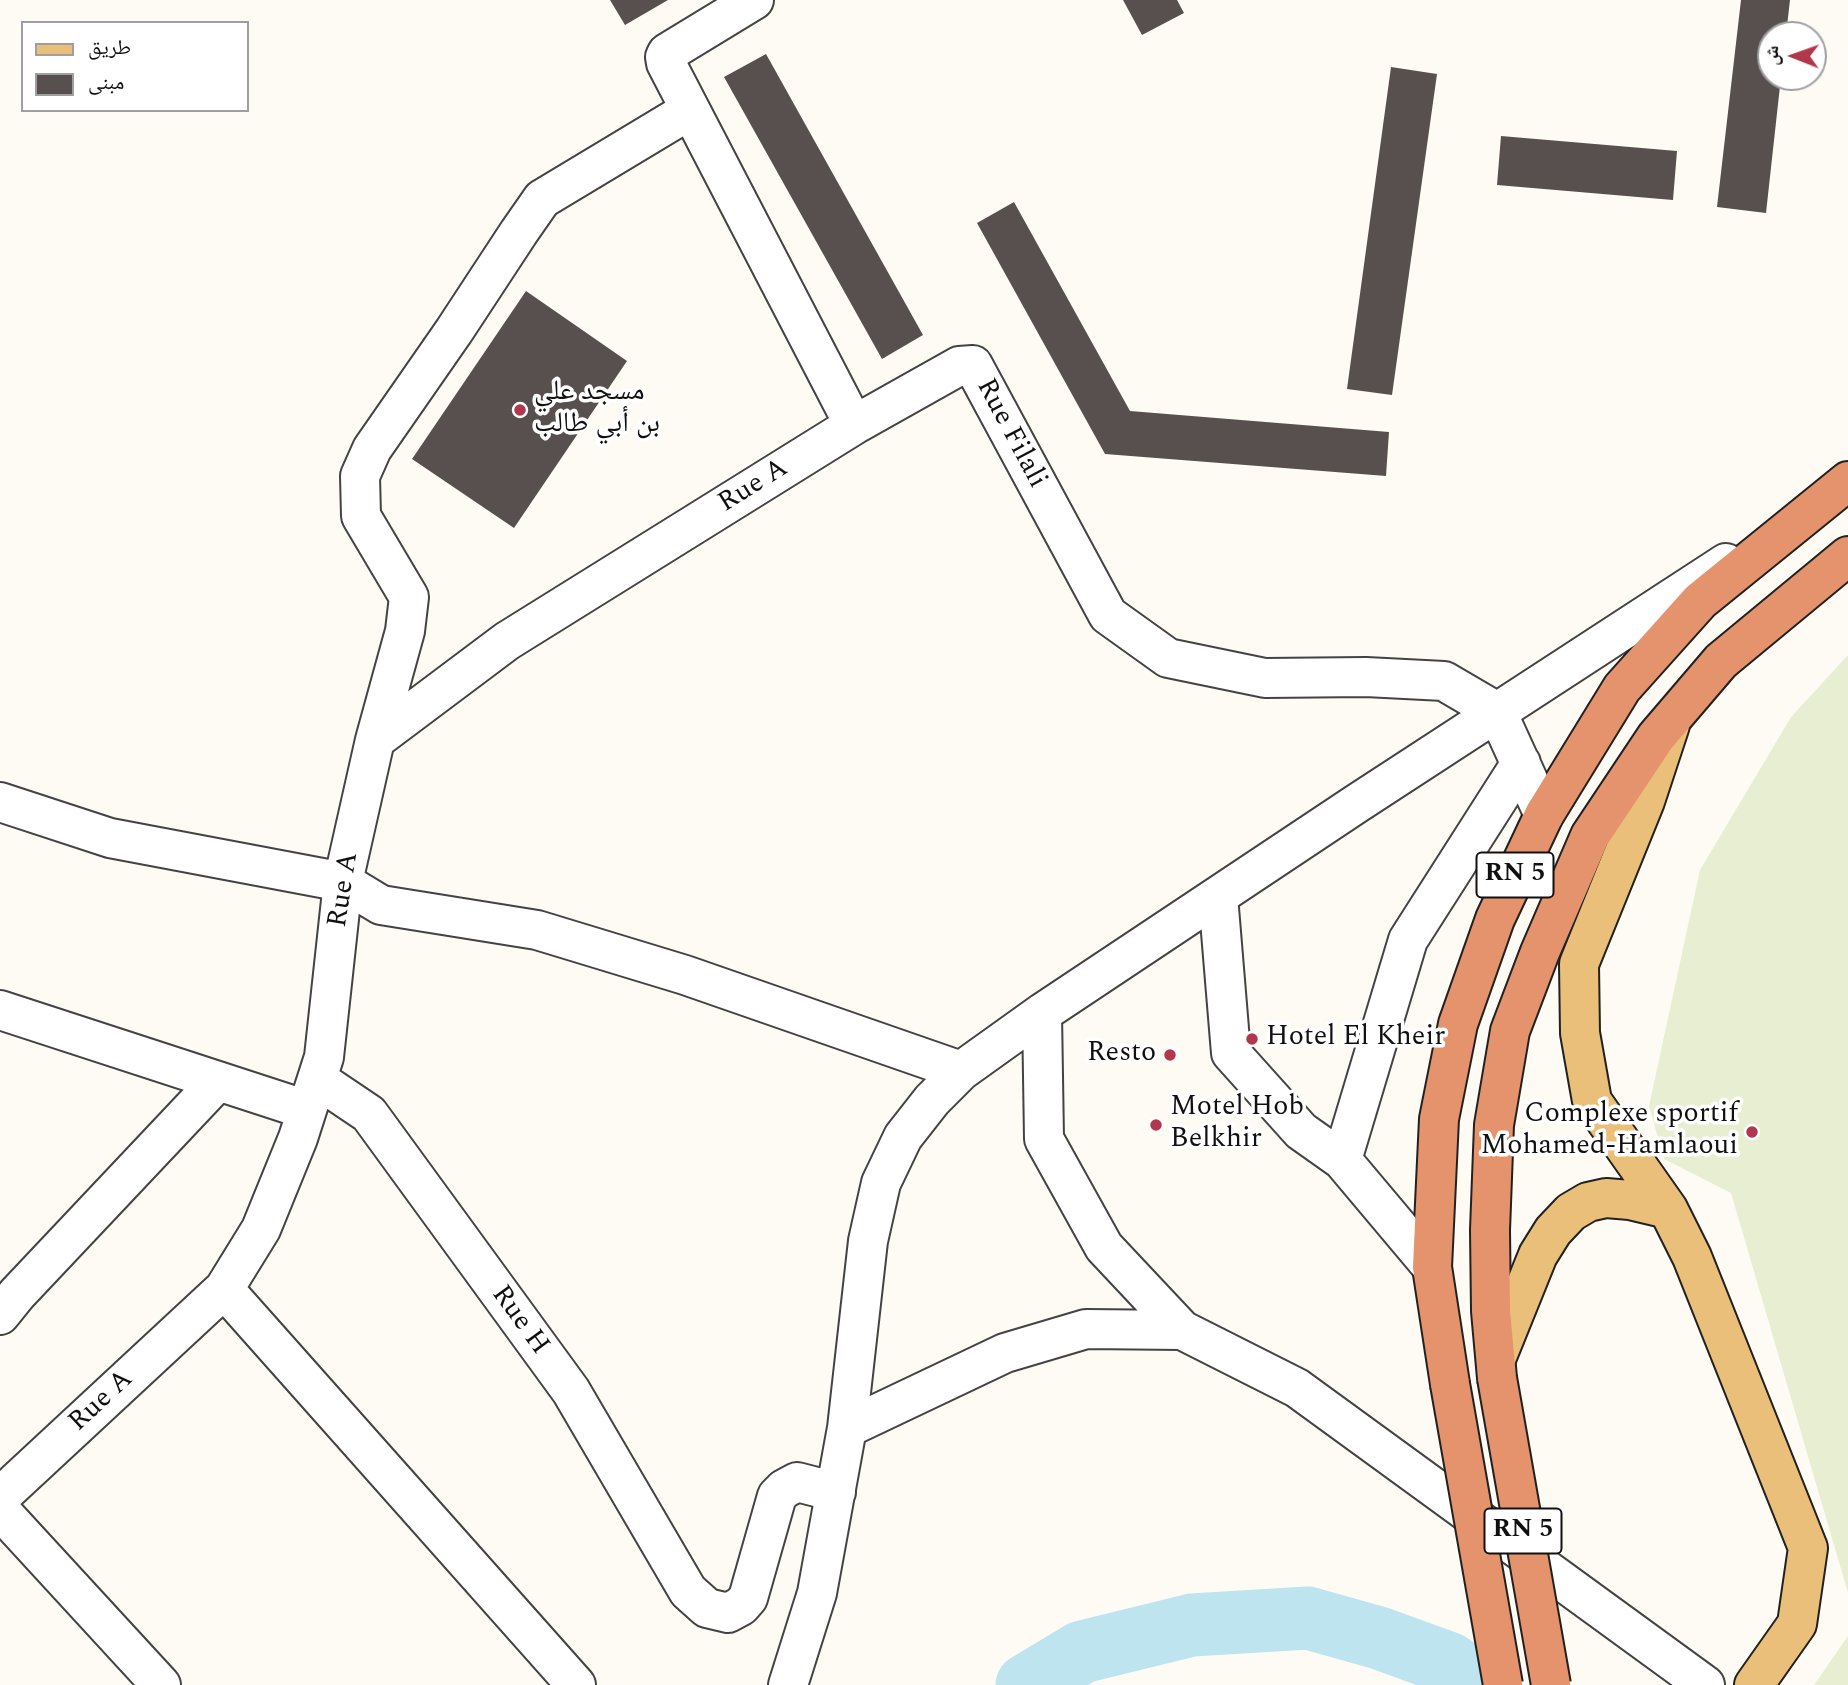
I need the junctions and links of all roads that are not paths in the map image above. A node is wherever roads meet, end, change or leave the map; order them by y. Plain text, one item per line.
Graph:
1 (754, 0) edge
2 (690, 110) junction
3 (854, 425) junction
4 (1843, 484) edge
5 (1848, 556) edge
6 (1497, 712) junction
7 (1673, 717) junction
8 (375, 740) junction
9 (1521, 764) junction
10 (0, 802) edge
11 (1544, 815) junction
12 (343, 882) junction
13 (1218, 896) junction
14 (0, 1010) edge
15 (1042, 1013) junction
16 (961, 1071) junction
17 (218, 1081) junction
18 (312, 1094) junction
19 (1342, 1160) junction
20 (1668, 1209) junction
21 (1432, 1267) junction
22 (225, 1289) junction
23 (0, 1315) edge
24 (1182, 1330) junction
25 (1496, 1368) junction
26 (846, 1428) junction
27 (835, 1492) junction
28 (0, 1497) edge
29 (0, 1510) edge
30 (161, 1685) edge
31 (576, 1685) edge
32 (788, 1685) edge
33 (1503, 1685) edge
34 (1551, 1685) edge
35 (1705, 1685) edge
36 (1754, 1685) edge

1 - 2 street
2 - 3 street
2 - 8 street
3 - 6 street, Rue Filali
3 - 8 street, Rue A
4 - 6 street
4 - 11 highway, RN 5
5 - 7 highway, RN 5
6 - 9 street
6 - 13 street
7 - 20 main road
7 - 25 highway, RN 5
8 - 12 street, Rue A
9 - 11 street
9 - 19 street
10 - 12 street
11 - 21 highway, RN 5
12 - 16 street
12 - 18 street, Rue A
13 - 15 street
13 - 19 street
14 - 17 street, Rue H
15 - 16 street
15 - 24 street
16 - 26 street
17 - 18 street, Rue H
17 - 23 street
18 - 22 street, Rue A
18 - 27 street, Rue H
19 - 21 street
20 - 25 main road
20 - 36 main road
21 - 33 highway, RN 5, bridge
22 - 28 street, Rue A
22 - 31 street
24 - 26 street
24 - 35 street
25 - 34 highway, RN 5, bridge
26 - 27 street
27 - 32 street
29 - 30 street

